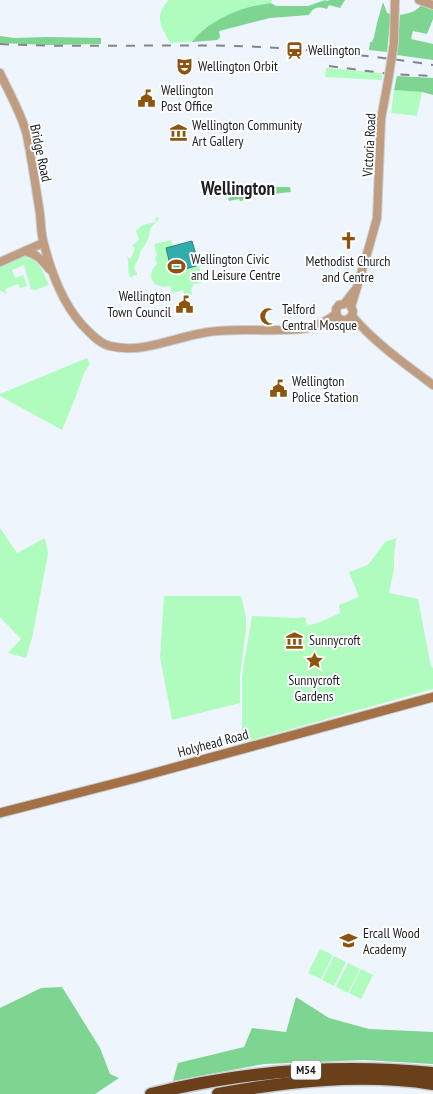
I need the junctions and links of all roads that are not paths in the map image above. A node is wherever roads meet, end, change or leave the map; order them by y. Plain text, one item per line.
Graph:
1 (395, 0) edge
2 (419, 0) edge
3 (433, 5) edge
4 (0, 73) edge
5 (43, 243) junction
6 (25, 252) junction
7 (0, 262) edge
8 (53, 275) junction
9 (347, 305) junction
10 (337, 316) junction
11 (350, 318) junction
12 (433, 385) edge
13 (433, 698) edge
14 (0, 813) edge
15 (433, 1073) edge
16 (433, 1084) edge
17 (152, 1094) edge
18 (218, 1094) edge

1 - 9 street, Victoria Road, bridge
2 - 3 street
4 - 5 street, Bridge Road
5 - 6 street
5 - 8 street, Bridge Road
6 - 7 street
6 - 8 street
8 - 10 street
9 - 10 street, Victoria Road
9 - 11 street, Victoria Road
10 - 11 street
11 - 12 street
13 - 14 main road, Holyhead Road
15 - 17 highway, M54
16 - 18 highway, M54

